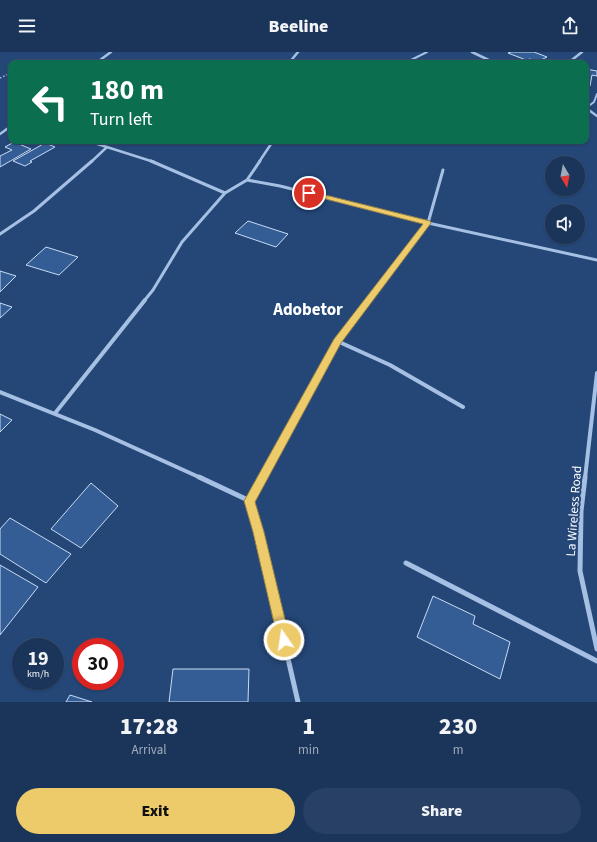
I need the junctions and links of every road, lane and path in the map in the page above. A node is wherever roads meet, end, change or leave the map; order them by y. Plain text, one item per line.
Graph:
1 (111, 52) edge
2 (298, 52) edge
3 (427, 52) edge
4 (472, 52) edge
5 (582, 52) edge
6 (100, 60) edge
7 (291, 60) edge
8 (411, 60) dead end
9 (487, 60) edge
10 (572, 60) edge
11 (597, 94) edge
12 (589, 106) edge
13 (98, 144) edge
14 (271, 144) edge
15 (107, 147) junction
16 (443, 170) dead end
17 (247, 180) junction
18 (225, 193) junction
19 (428, 223) junction
20 (0, 234) edge
21 (597, 260) edge
22 (337, 341) junction
23 (597, 373) edge
24 (0, 392) edge
25 (463, 407) dead end
26 (56, 412) junction
27 (250, 501) junction
28 (406, 563) dead end
29 (597, 649) edge
30 (597, 662) edge
31 (298, 702) edge

1 - 6 street
2 - 7 street
3 - 8 lane
4 - 9 street
5 - 10 street
11 - 12 lane
13 - 15 street
14 - 17 street
15 - 18 street
15 - 20 street
16 - 19 street
17 - 18 street
17 - 19 street
18 - 26 street
19 - 21 street
19 - 22 street
22 - 25 street
22 - 27 street
23 - 29 street, La Wireless Road
24 - 26 street
26 - 27 street
27 - 31 street
28 - 30 street

